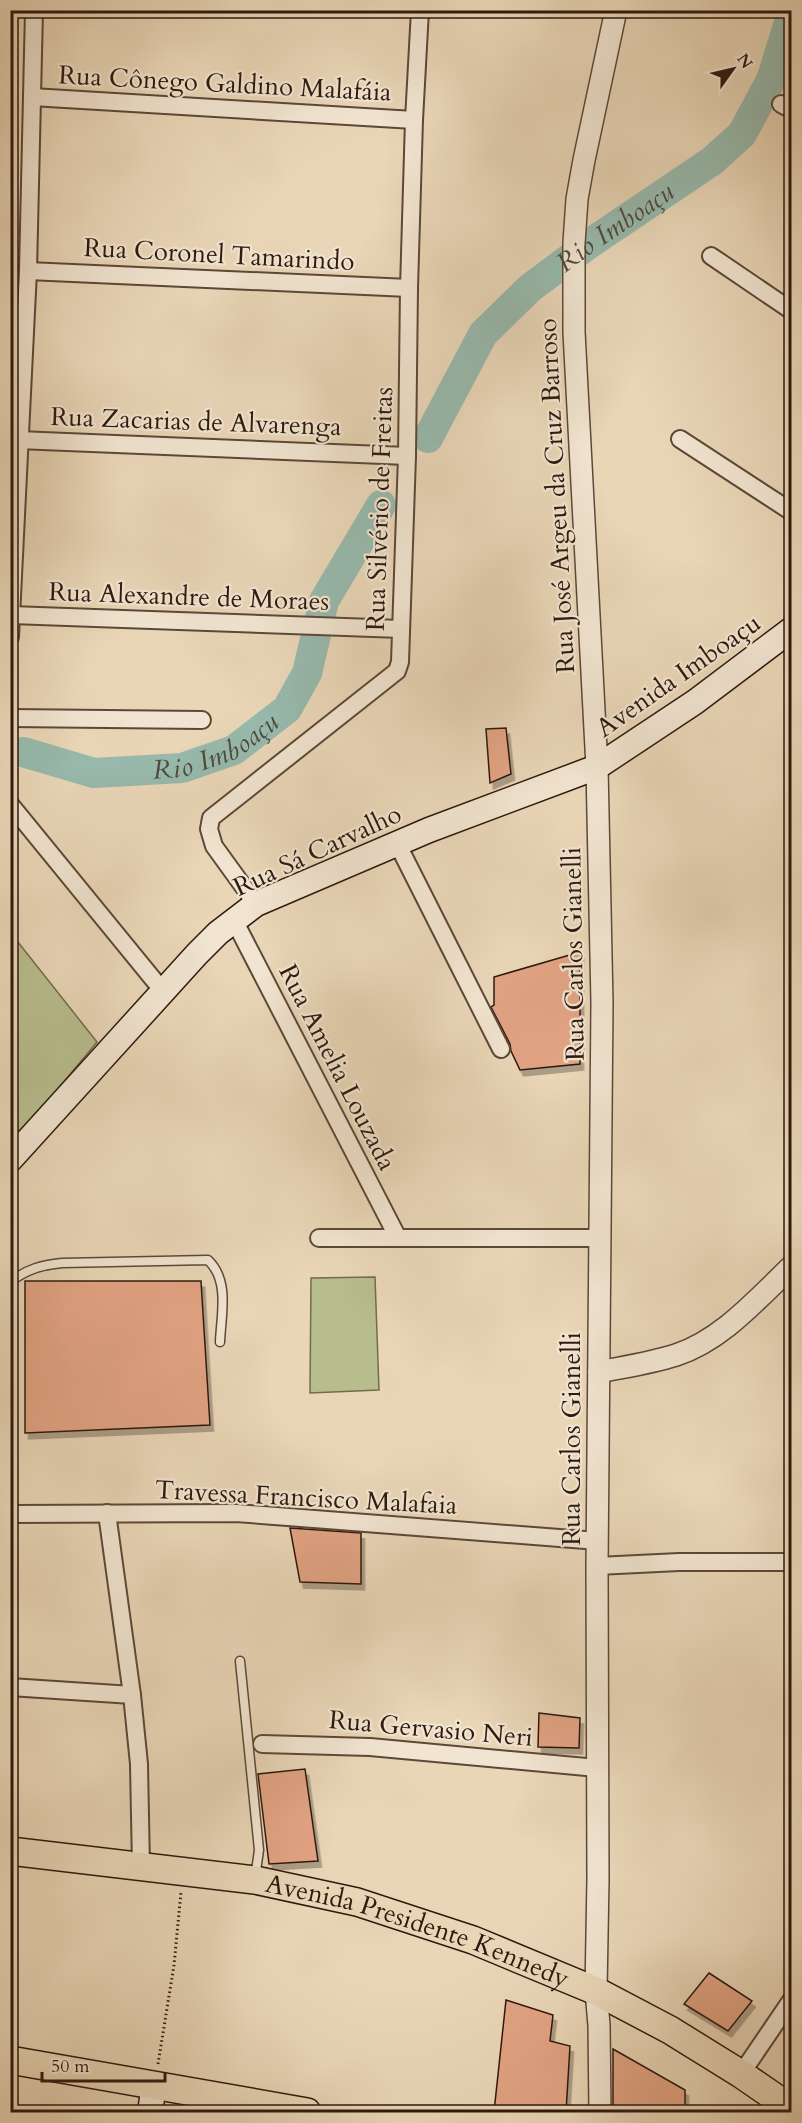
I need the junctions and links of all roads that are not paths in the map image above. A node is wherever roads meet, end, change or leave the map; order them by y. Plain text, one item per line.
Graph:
1 (34, 10) edge
2 (420, 10) edge
3 (616, 10) edge
4 (32, 97) junction
5 (414, 120) junction
6 (711, 256) dead end
7 (28, 271) junction
8 (409, 288) junction
9 (792, 311) edge
10 (680, 439) dead end
11 (18, 440) junction
12 (407, 456) junction
13 (792, 513) edge
14 (11, 615) edge
15 (401, 629) junction
16 (792, 629) edge
17 (10, 637) edge
18 (10, 718) edge
19 (202, 720) dead end
20 (597, 767) junction
21 (10, 804) edge
22 (397, 843) junction
23 (256, 904) junction
24 (234, 920) junction
25 (162, 990) junction
26 (501, 1049) dead end
27 (10, 1160) edge
28 (319, 1238) dead end
29 (398, 1238) junction
30 (600, 1238) junction
31 (792, 1266) edge
32 (10, 1282) edge
33 (220, 1342) dead end
34 (599, 1372) junction
35 (107, 1513) junction
36 (10, 1514) edge
37 (598, 1541) junction
38 (792, 1562) edge
39 (597, 1566) junction
40 (240, 1661) dead end
41 (10, 1688) edge
42 (132, 1695) junction
43 (261, 1744) dead end
44 (597, 1768) junction
45 (10, 1851) edge
46 (141, 1867) junction
47 (255, 1880) junction
48 (596, 1991) junction
49 (792, 1999) edge
50 (10, 2060) edge
51 (741, 2073) junction
52 (154, 2085) junction
53 (792, 2109) edge
54 (150, 2112) edge
55 (307, 2112) edge
56 (600, 2112) edge

1 - 4 street
2 - 5 street, Rua Silvério de Freitas
3 - 20 street, Rua José Argeu da Cruz Barroso
4 - 5 street, Rua Cônego Galdino Malafáia
4 - 7 street
5 - 8 street, Rua Silvério de Freitas
6 - 9 street
7 - 8 street, Rua Coronel Tamarindo
7 - 11 street
8 - 12 street, Rua Silvério de Freitas
10 - 13 street
11 - 12 street, Rua Zacarias de Alvarenga
11 - 14 street
12 - 15 street, Rua Silvério de Freitas
14 - 15 street, Rua Alexandre de Moraes
14 - 17 street
15 - 23 street, Rua Silvério de Freitas
16 - 20 main road, Avenida Imboaçu
18 - 19 street
20 - 22 main road, Rua Sá Carvalho
20 - 30 street, Rua Carlos Gianelli
21 - 25 street
22 - 23 main road, Rua Sá Carvalho
22 - 26 street
23 - 24 main road, Rua Sá Carvalho
24 - 25 main road, Rua Sá Carvalho
24 - 29 street, Rua Amelia Louzada
25 - 27 main road, Rua Sá Carvalho
28 - 29 street
29 - 30 street
30 - 34 street, Rua Carlos Gianelli
31 - 34 street
32 - 33 lane
34 - 37 street, Rua Carlos Gianelli
35 - 36 street, Travessa Francisco Malafaia
35 - 37 street, Travessa Francisco Malafaia
35 - 42 street
37 - 39 street, Rua Carlos Gianelli
38 - 39 street
39 - 44 street, Rua Carlos Gianelli
40 - 47 lane
41 - 42 street
42 - 46 street
43 - 44 street, Rua Gervasio Neri
44 - 48 street, Rua Carlos Gianelli
45 - 46 main road, Avenida Presidente Kennedy
46 - 47 main road, Avenida Presidente Kennedy
47 - 48 main road, Avenida Presidente Kennedy
48 - 51 main road, Avenida Presidente Kennedy
48 - 56 street, Rua Carlos Gianelli
49 - 51 street
50 - 52 main road
51 - 53 main road, Avenida Presidente Kennedy
52 - 54 main road
52 - 55 main road

